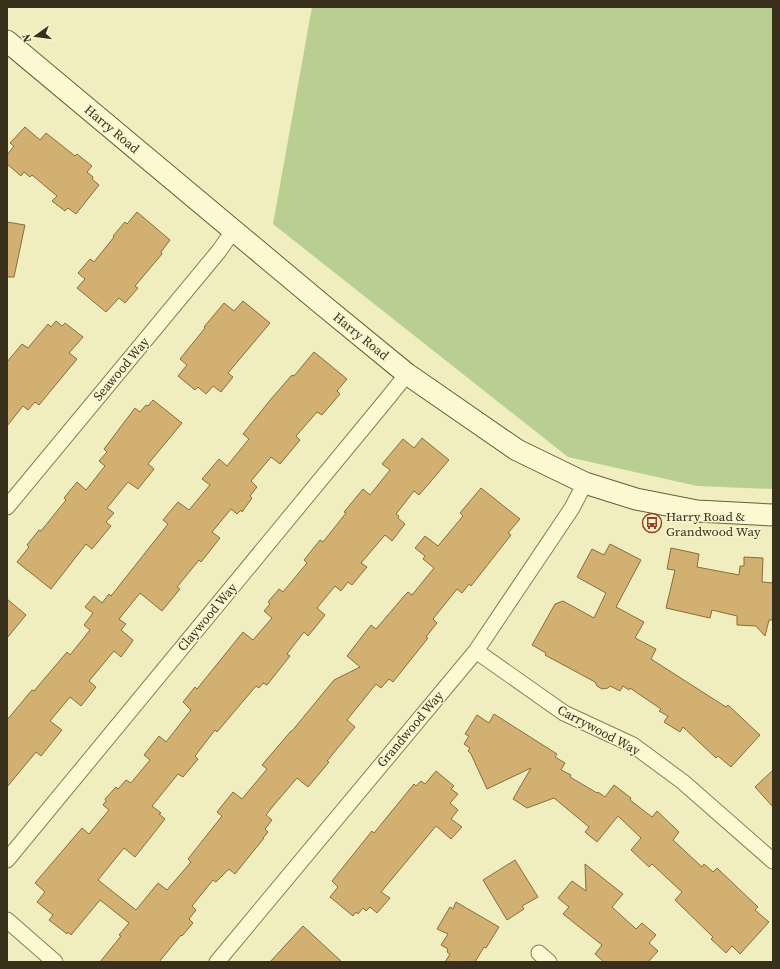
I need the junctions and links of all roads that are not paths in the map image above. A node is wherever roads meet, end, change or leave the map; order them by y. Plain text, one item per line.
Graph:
1 (7, 41) edge
2 (233, 231) junction
3 (407, 374) junction
4 (585, 483) junction
5 (7, 507) edge
6 (773, 515) edge
7 (476, 651) junction
8 (7, 860) edge
9 (773, 861) edge
10 (7, 920) edge
11 (221, 960) edge
12 (55, 962) edge

1 - 2 street, Harry Road
2 - 3 street, Harry Road
2 - 5 street, Seawood Way
3 - 4 street, Harry Road
3 - 8 street, Claywood Way
4 - 6 street, Harry Road
4 - 7 street, Grandwood Way
7 - 9 street, Carrywood Way
7 - 11 street, Grandwood Way
10 - 12 street

